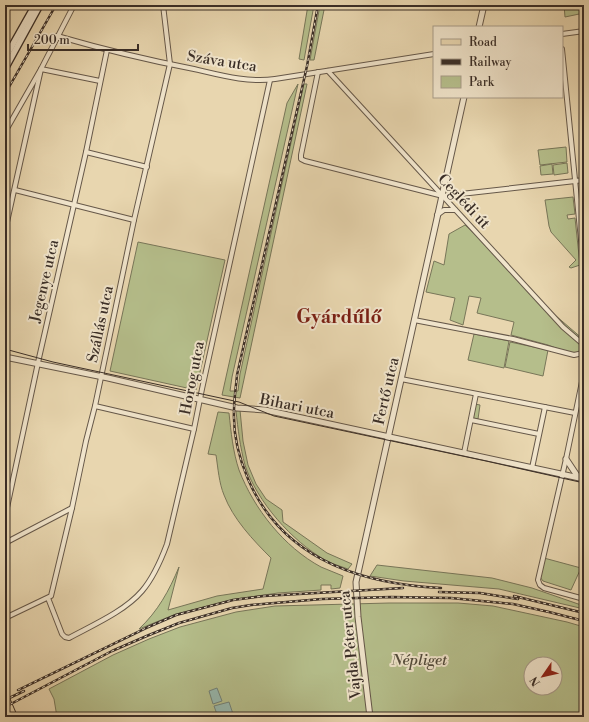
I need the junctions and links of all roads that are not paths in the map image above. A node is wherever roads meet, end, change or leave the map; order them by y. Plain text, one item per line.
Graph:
1 (35, 5) edge
2 (40, 5) edge
3 (74, 5) edge
4 (163, 5) edge
5 (484, 5) edge
6 (479, 26) edge
7 (584, 31) edge
8 (563, 34) edge
9 (56, 36) junction
10 (107, 50) junction
11 (433, 54) edge
12 (6, 58) edge
13 (563, 59) edge
14 (170, 64) junction
15 (5, 69) edge
16 (40, 69) junction
17 (328, 71) junction
18 (318, 72) junction
19 (270, 80) junction
20 (100, 81) junction
21 (29, 90) junction
22 (36, 91) junction
23 (464, 98) edge
24 (5, 132) edge
25 (86, 152) junction
26 (147, 167) junction
27 (584, 180) edge
28 (575, 181) junction
29 (15, 190) junction
30 (443, 196) junction
31 (74, 204) junction
32 (455, 210) junction
33 (437, 215) junction
34 (134, 220) junction
35 (5, 231) edge
36 (584, 270) edge
37 (414, 320) junction
38 (584, 345) edge
39 (584, 353) edge
40 (5, 357) edge
41 (38, 363) junction
42 (584, 372) edge
43 (101, 377) junction
44 (401, 379) junction
45 (476, 394) junction
46 (200, 399) junction
47 (96, 406) junction
48 (545, 408) junction
49 (575, 413) junction
50 (471, 420) junction
51 (194, 429) junction
52 (539, 434) junction
53 (388, 436) junction
54 (464, 453) junction
55 (566, 459) junction
56 (532, 468) junction
57 (562, 474) junction
58 (581, 478) edge
59 (72, 508) junction
60 (5, 517) edge
61 (5, 543) edge
62 (358, 572) joint
63 (48, 598) junction
64 (584, 599) edge
65 (5, 618) edge
66 (5, 696) edge
67 (14, 717) edge
68 (370, 717) edge

1 - 12 main road
2 - 12 main road
3 - 9 street
4 - 14 street, Szállás utca
5 - 6 street
7 - 8 street
9 - 10 street, Száva utca
9 - 16 street
10 - 14 street, Száva utca
10 - 20 street, Jegenye utca
11 - 17 street, Száva utca
12 - 15 main road
13 - 28 street
14 - 19 street, Száva utca
14 - 26 street, Szállás utca
16 - 20 street
16 - 21 street
16 - 22 street
17 - 18 street, Száva utca
17 - 30 street, Ceglédi út
18 - 19 street, Száva utca
18 - 30 street
19 - 46 street, Horog utca
20 - 25 street, Jegenye utca
21 - 22 street
21 - 24 street
22 - 29 street
23 - 30 street, Fertő utca
25 - 26 street
25 - 31 street, Jegenye utca
26 - 34 street, Szállás utca
27 - 28 street
28 - 30 street
28 - 36 street
29 - 31 street
29 - 35 street
30 - 32 street, Ceglédi út
30 - 33 street, Fertő utca
31 - 34 street
31 - 41 street, Jegenye utca
32 - 33 street
32 - 38 street, Ceglédi út
33 - 37 street, Fertő utca
34 - 43 street, Szállás utca
37 - 39 street
37 - 44 street, Fertő utca
38 - 39 street
40 - 41 street, Bihari utca
41 - 43 street, Bihari utca
41 - 60 street, Jegenye utca
42 - 49 street
43 - 46 street, Bihari utca
43 - 47 street, Szállás utca
44 - 45 street
44 - 53 street, Fertő utca
45 - 48 street
45 - 50 street
46 - 51 street, Horog utca
46 - 53 street, Bihari utca
47 - 51 street
47 - 59 street, Szállás utca
48 - 49 street
48 - 52 street
49 - 55 street
50 - 52 street
50 - 54 street
51 - 63 street, Horog utca
52 - 56 street
53 - 54 street, Bihari utca
53 - 62 street, Fertő utca
54 - 56 street, Bihari utca
55 - 57 street
55 - 58 street
56 - 57 street, Bihari utca
57 - 58 street, Bihari utca
57 - 64 street
59 - 61 street
59 - 63 street, Szállás utca
62 - 68 street, Vajda Péter utca
63 - 65 street
66 - 67 main road

